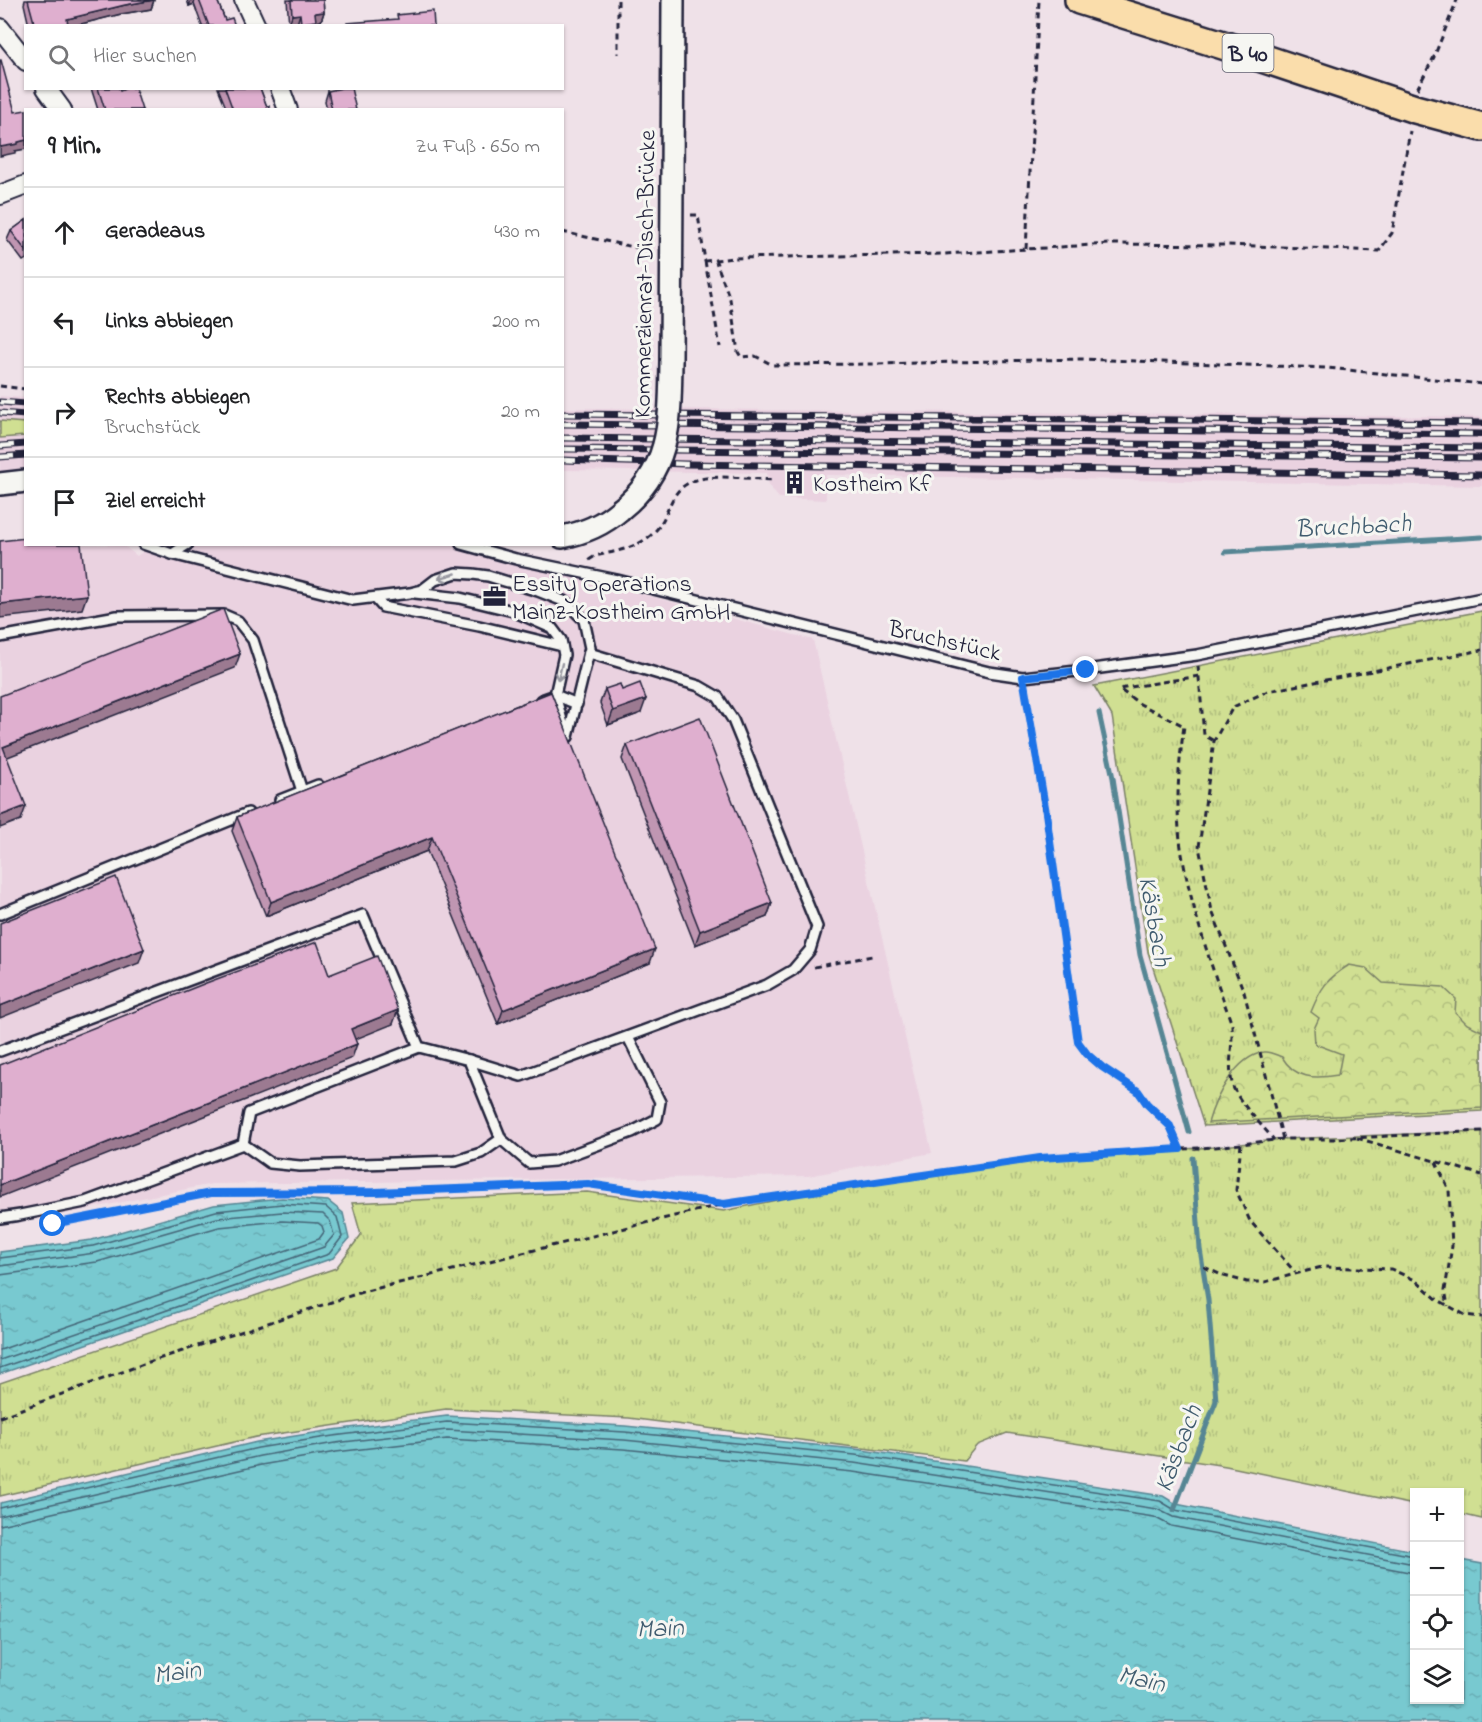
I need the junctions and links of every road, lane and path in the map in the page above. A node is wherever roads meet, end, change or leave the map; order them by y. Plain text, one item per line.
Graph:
1 (244, 0) edge
2 (618, 0) edge
3 (673, 0) edge
4 (684, 0) edge
5 (1039, 0) edge
6 (1080, 0) edge
7 (1457, 0) edge
8 (255, 24) edge
9 (0, 28) edge
10 (673, 30) junction
11 (618, 54) dead end
12 (24, 58) edge
13 (47, 90) edge
14 (281, 90) edge
15 (1411, 107) junction
16 (61, 108) edge
17 (287, 108) edge
18 (1482, 127) edge
19 (24, 186) edge
20 (0, 195) edge
21 (683, 215) dead end
22 (564, 232) edge
23 (1026, 249) junction
24 (653, 251) dead end
25 (715, 259) junction
26 (705, 261) junction
27 (720, 347) dead end
28 (1482, 384) edge
29 (0, 386) edge
30 (24, 389) edge
31 (774, 480) dead end
32 (24, 481) edge
33 (0, 484) edge
34 (564, 536) edge
35 (149, 546) edge
36 (185, 546) edge
37 (469, 546) edge
38 (172, 554) junction
39 (571, 571) junction
40 (410, 593) junction
41 (375, 598) junction
42 (1482, 598) edge
43 (0, 637) edge
44 (562, 646) junction
45 (1482, 650) edge
46 (589, 653) junction
47 (1197, 655) junction
48 (1199, 675) junction
49 (1023, 677) junction
50 (555, 694) junction
51 (533, 703) edge
52 (577, 704) junction
53 (568, 737) junction
54 (1214, 741) junction
55 (572, 748) edge
56 (324, 782) edge
57 (302, 791) junction
58 (270, 804) edge
59 (259, 808) edge
60 (0, 914) edge
61 (872, 956) dead end
62 (793, 970) junction
63 (628, 1037) junction
64 (419, 1047) junction
65 (0, 1051) edge
66 (469, 1060) junction
67 (1482, 1131) edge
68 (1353, 1137) junction
69 (501, 1139) junction
70 (1274, 1140) junction
71 (1283, 1140) junction
72 (243, 1144) junction
73 (1241, 1144) junction
74 (1178, 1149) junction
75 (1436, 1162) junction
76 (1482, 1175) edge
77 (724, 1204) junction
78 (0, 1218) edge
79 (42, 1225) dead end
80 (1204, 1267) dead end
81 (1296, 1272) junction
82 (1448, 1306) junction
83 (1482, 1317) edge
84 (0, 1417) edge

1 - 8 street
2 - 11 path
3 - 10 street, Kommerzienrat-Disch-Brücke
4 - 10 street, Kommerzienrat-Disch-Brücke
5 - 23 path
6 - 15 main road, B 40
7 - 15 path
9 - 12 street
10 - 34 street, Kommerzienrat-Disch-Brücke, bridge
13 - 16 street
14 - 17 street
15 - 18 main road, B 40
15 - 23 path
19 - 20 street
21 - 26 path
22 - 24 path
23 - 25 path
25 - 26 path
25 - 28 path
26 - 27 path
29 - 30 path
31 - 39 path
32 - 33 street
35 - 38 lane
36 - 38 lane
37 - 39 lane
38 - 41 lane
39 - 49 lane, Bruchstück
40 - 41 lane
40 - 44 lane
46 -> 40 lane
41 - 44 lane
42 - 47 lane, Bruchstück
43 - 57 lane
44 -> 50 lane
45 - 54 path
46 - 52 lane
46 - 62 lane
47 - 48 path
47 - 49 lane, Bruchstück
48 - 54 path
48 - 70 path
49 - 74 path
50 - 51 lane
50 - 52 lane
50 - 53 lane
52 - 53 lane
53 - 55 lane
54 - 71 path
56 - 57 lane
57 - 58 lane
59 - 60 lane
61 - 62 path
62 - 63 lane
63 - 66 lane
63 - 69 lane
64 - 65 lane
64 - 66 lane
64 - 72 lane
66 - 69 lane
67 - 68 path
68 - 71 path
68 - 75 path
69 - 72 lane
70 - 71 path
70 - 73 path
72 - 78 lane
73 - 74 path
73 - 81 path
74 - 77 path
75 - 76 path
75 - 82 path
77 - 79 path
77 - 84 path
80 - 81 path
81 - 82 path
82 - 83 path

